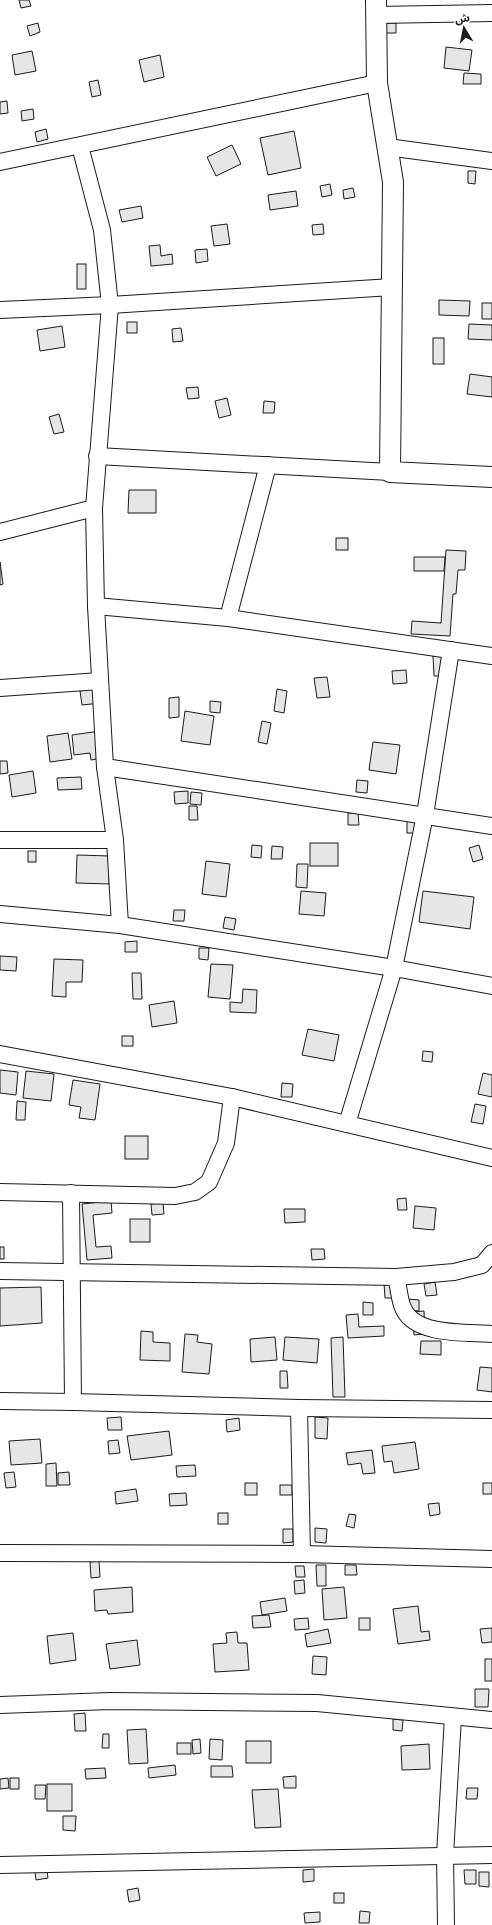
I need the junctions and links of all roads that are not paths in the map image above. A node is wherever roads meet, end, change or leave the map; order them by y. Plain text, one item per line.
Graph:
1 (376, 8) edge
2 (492, 14) edge
3 (377, 83) junction
4 (80, 146) junction
5 (387, 147) junction
6 (492, 161) edge
7 (0, 162) edge
8 (392, 287) junction
9 (110, 305) junction
10 (0, 310) edge
11 (97, 456) junction
12 (268, 465) junction
13 (390, 472) junction
14 (492, 477) edge
15 (94, 508) junction
16 (0, 532) edge
17 (96, 606) junction
18 (228, 618) junction
19 (451, 650) junction
20 (492, 656) edge
21 (100, 681) junction
22 (0, 688) edge
23 (105, 767) junction
24 (425, 816) junction
25 (492, 826) edge
26 (0, 840) edge
27 (115, 840) junction
28 (0, 914) edge
29 (120, 925) junction
30 (394, 968) junction
31 (492, 986) edge
32 (0, 1054) edge
33 (232, 1097) junction
34 (347, 1124) junction
35 (492, 1158) edge
36 (0, 1192) edge
37 (71, 1193) junction
38 (492, 1253) edge
39 (0, 1271) edge
40 (72, 1272) junction
41 (396, 1277) junction
42 (492, 1334) edge
43 (0, 1402) edge
44 (73, 1402) junction
45 (299, 1408) junction
46 (492, 1410) edge
47 (0, 1553) edge
48 (302, 1554) junction
49 (492, 1559) edge
50 (0, 1705) edge
51 (453, 1717) junction
52 (492, 1720) edge
53 (445, 1855) junction
54 (492, 1855) edge
55 (0, 1865) edge
56 (446, 1925) edge

1 - 2 street
1 - 3 street
3 - 4 street
3 - 5 street
4 - 7 street
4 - 9 street
5 - 6 street
5 - 8 street
8 - 9 street
8 - 13 street
9 - 10 street
9 - 11 street
11 - 12 street
11 - 15 street
12 - 13 street
12 - 18 street
13 - 14 street
15 - 16 street
15 - 17 street
17 - 18 street
17 - 21 street
18 - 19 street
19 - 20 street
19 - 24 street
21 - 22 street
21 - 23 street
23 - 24 street
23 - 27 street
24 - 25 street
24 - 30 street
26 - 27 street
27 - 29 street
28 - 29 street
29 - 30 street
30 - 31 street
30 - 34 street
32 - 33 street
33 - 34 street
33 - 37 street
34 - 35 street
36 - 37 street
37 - 40 street
38 - 41 street
39 - 40 street
40 - 41 street
40 - 44 street
41 - 42 street
43 - 44 street
44 - 45 street
45 - 46 street
45 - 48 street
47 - 48 street
48 - 49 street
50 - 51 street
51 - 52 street
51 - 53 street
53 - 54 street
53 - 55 street
53 - 56 street

